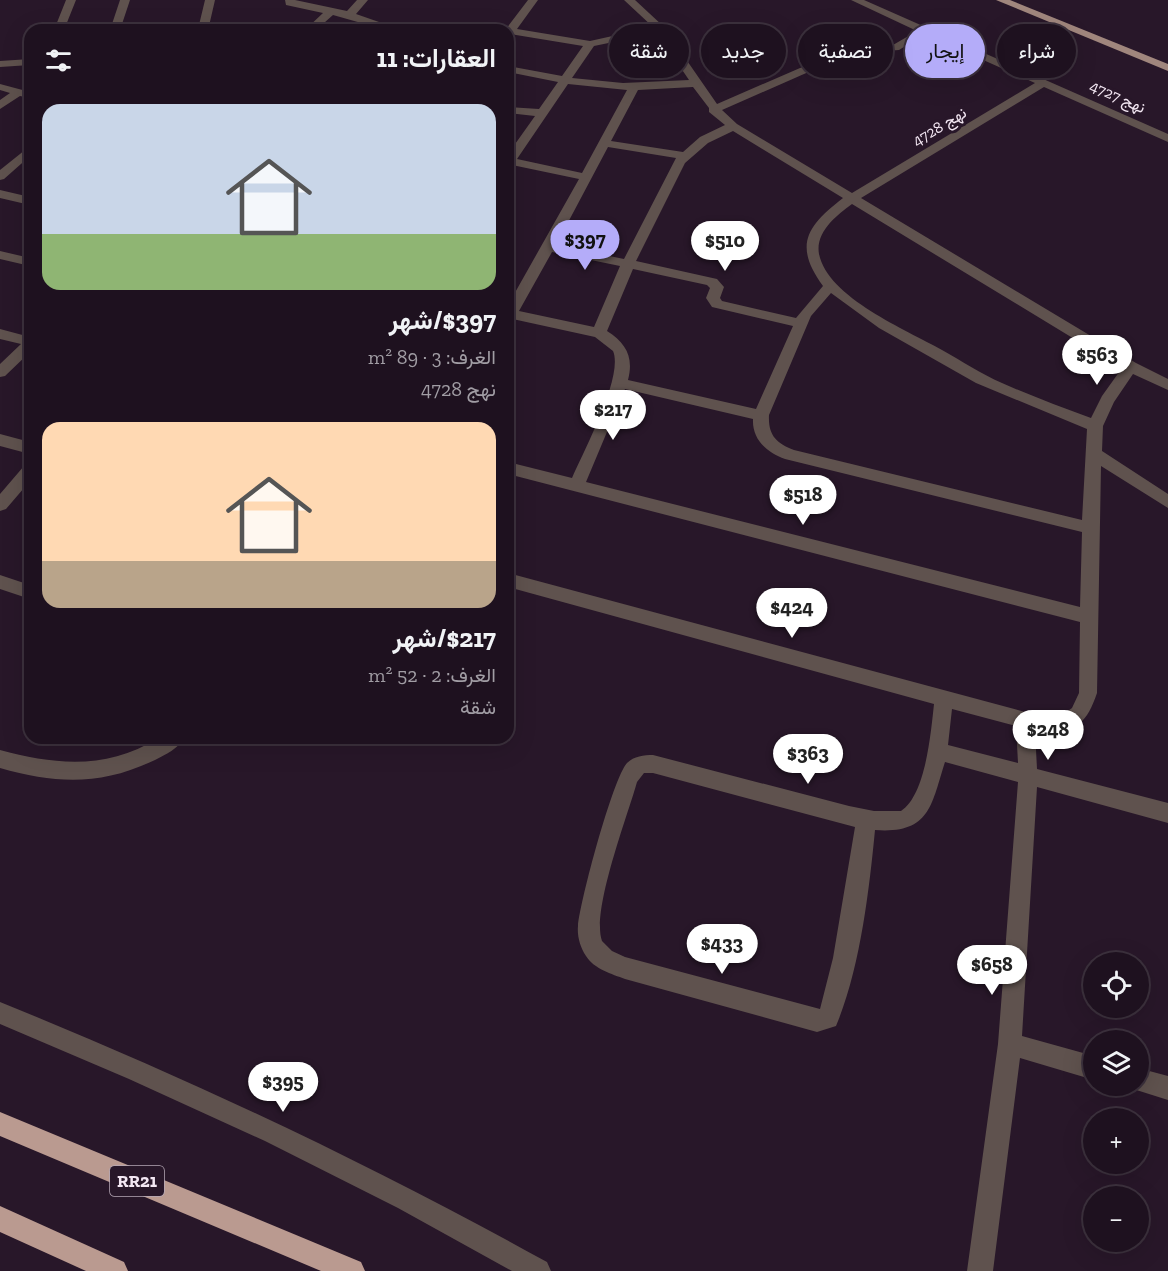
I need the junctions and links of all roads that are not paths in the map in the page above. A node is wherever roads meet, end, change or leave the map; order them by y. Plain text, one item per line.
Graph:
1 (71, 0) edge
2 (124, 0) edge
3 (210, 0) edge
4 (290, 0) edge
5 (363, 0) edge
6 (533, 0) edge
7 (629, 0) edge
8 (856, 0) edge
9 (1001, 0) edge
10 (330, 12) junction
11 (349, 15) junction
12 (61, 24) edge
13 (117, 24) edge
14 (204, 24) edge
15 (317, 24) edge
16 (372, 24) edge
17 (512, 24) edge
18 (656, 24) edge
19 (911, 24) edge
20 (514, 32) edge
21 (609, 40) edge
22 (905, 42) edge
23 (590, 44) junction
24 (985, 56) edge
25 (24, 62) edge
26 (0, 64) edge
27 (1168, 68) edge
28 (514, 70) edge
29 (689, 74) edge
30 (565, 80) junction
31 (1045, 82) junction
32 (695, 83) junction
33 (0, 87) edge
34 (633, 89) junction
35 (24, 93) edge
36 (0, 106) edge
37 (514, 110) edge
38 (713, 110) junction
39 (544, 113) junction
40 (733, 126) junction
41 (1168, 138) edge
42 (603, 143) junction
43 (24, 155) edge
44 (514, 155) edge
45 (684, 156) junction
46 (514, 163) edge
47 (0, 176) edge
48 (586, 177) junction
49 (0, 194) edge
50 (850, 199) junction
51 (24, 200) edge
52 (549, 247) junction
53 (0, 255) edge
54 (24, 261) edge
55 (628, 264) junction
56 (830, 286) junction
57 (514, 306) edge
58 (514, 314) edge
59 (800, 323) junction
60 (599, 333) junction
61 (0, 334) edge
62 (24, 341) edge
63 (24, 349) edge
64 (1131, 367) junction
65 (0, 372) edge
66 (620, 383) junction
67 (1168, 385) edge
68 (761, 415) junction
69 (1095, 426) junction
70 (0, 440) edge
71 (24, 446) edge
72 (1093, 453) junction
73 (514, 470) edge
74 (24, 477) edge
75 (576, 487) junction
76 (1168, 502) edge
77 (0, 505) edge
78 (1090, 528) junction
79 (514, 581) edge
80 (0, 582) edge
81 (24, 590) edge
82 (1089, 617) junction
83 (944, 699) junction
84 (1025, 720) junction
85 (164, 744) edge
86 (938, 751) junction
87 (0, 759) edge
88 (1028, 775) junction
89 (1168, 813) edge
90 (866, 820) junction
91 (0, 1013) edge
92 (1010, 1044) junction
93 (1083, 1065) edge
94 (1149, 1083) edge
95 (1168, 1088) edge
96 (1, 1124) edge
97 (8, 1226) edge
98 (116, 1271) edge
99 (352, 1271) edge
100 (538, 1271) edge
101 (980, 1271) edge

1 - 12 street
2 - 13 street
3 - 14 street
4 - 10 street
5 - 11 street
6 - 17 street
7 - 18 street
8 - 19 street, نهج 4727
9 - 27 main road
10 - 11 street
10 - 15 street
11 - 16 street
20 - 23 street
21 - 23 street
22 - 38 street
23 - 30 street
24 - 31 street, نهج 4727
25 - 26 street
28 - 30 street
29 - 32 street
30 - 34 street
30 - 39 street
31 - 41 street, نهج 4727
31 - 50 street, نهج 4728
32 - 34 street
32 - 38 street
33 - 35 street
34 - 42 street
35 - 36 street
37 - 39 street
38 - 40 street
39 - 44 street
40 - 45 street
40 - 50 street
42 - 45 street
42 - 48 street
43 - 47 street
45 - 55 street
46 - 48 street
48 - 52 street
49 - 51 street
50 - 56 street, نهج 4728
50 - 64 street
52 - 55 street
52 - 57 street
53 - 54 street
55 - 59 street
55 - 60 street
56 - 59 street
56 - 69 street
58 - 60 street
59 - 68 street
60 - 66 street
61 - 62 street
63 - 65 street
64 - 67 street
64 - 69 street
66 - 68 street
66 - 75 street
68 - 78 street
69 - 72 street
70 - 71 street
72 - 76 street
72 - 78 street
73 - 75 street
74 - 77 street
75 - 82 street
78 - 82 street
79 - 83 street
80 - 81 street
82 - 84 street
83 - 84 street
83 - 86 street
84 - 88 street
85 - 87 street
86 - 88 street
86 - 90 street
88 - 89 street
88 - 92 street
90 - 90 street
91 - 100 street
92 - 93 street
92 - 101 street
94 - 95 street
96 - 99 highway, RR21
97 - 98 highway

